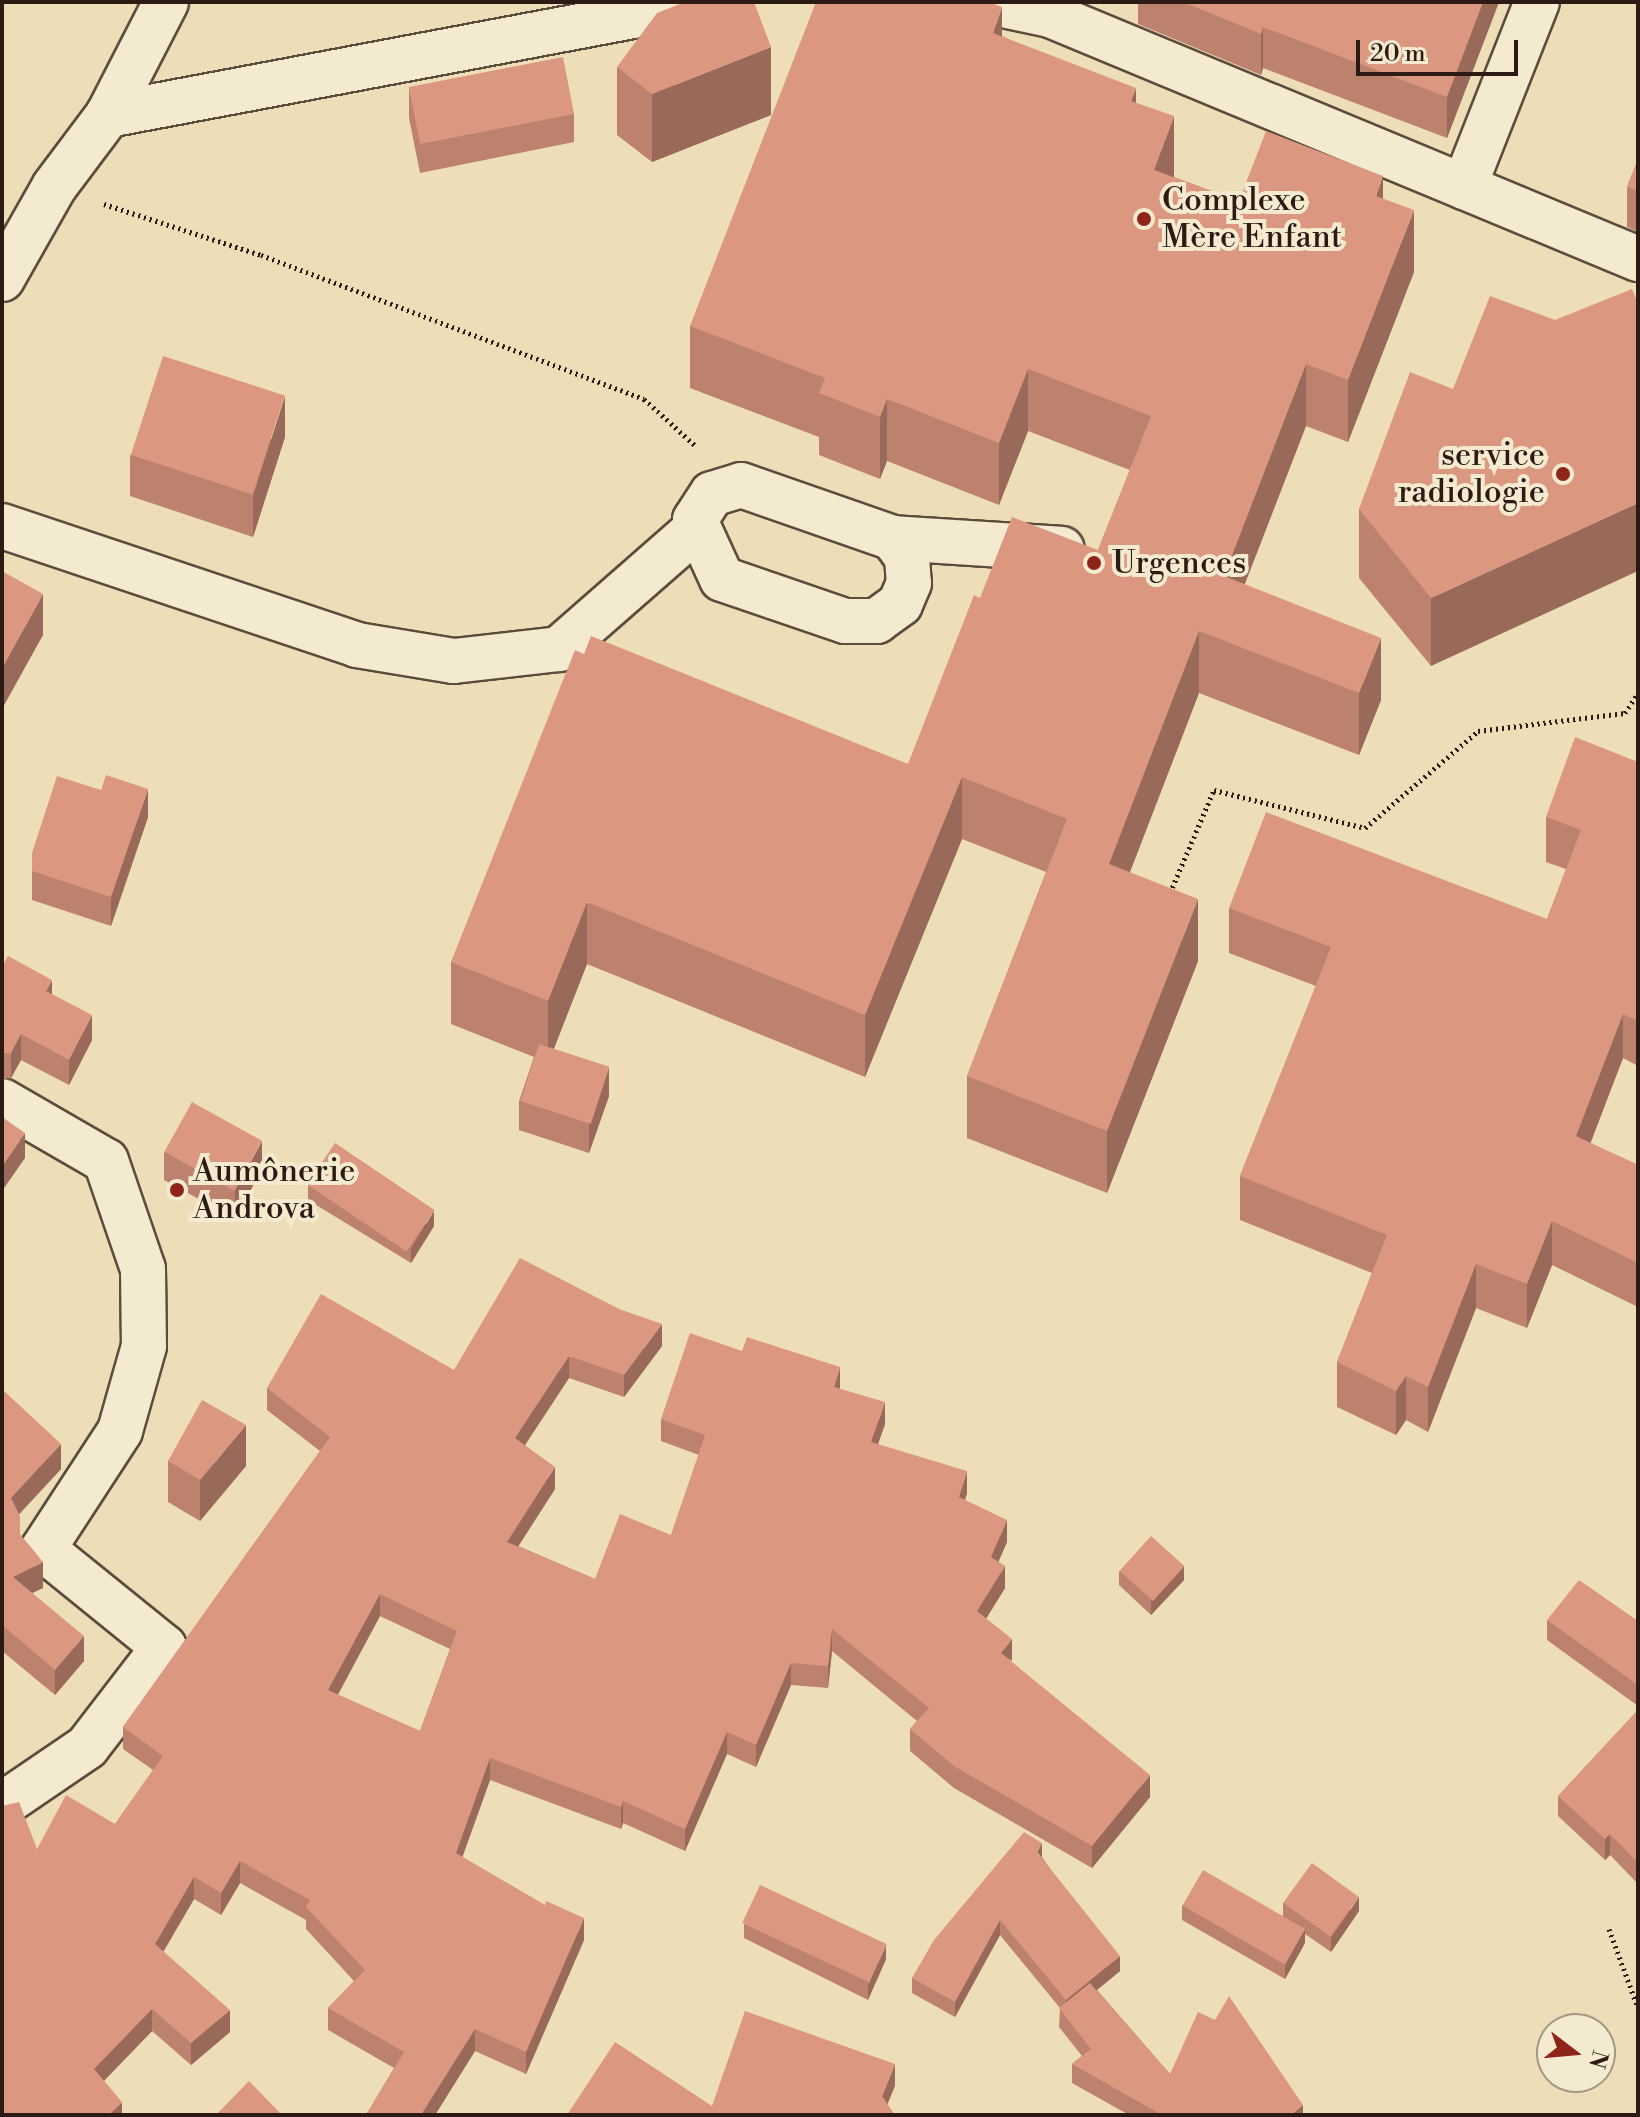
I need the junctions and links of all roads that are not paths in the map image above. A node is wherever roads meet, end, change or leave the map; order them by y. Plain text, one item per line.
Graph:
1 (166, 2) edge
2 (707, 2) edge
3 (989, 2) edge
4 (1537, 2) edge
5 (108, 115) junction
6 (1464, 187) junction
7 (1638, 259) edge
8 (2, 279) edge
9 (2, 526) edge
10 (696, 529) junction
11 (893, 538) junction
12 (1068, 550) edge
13 (2, 1101) edge
14 (2, 1805) edge

1 - 5 street
2 - 5 street
3 - 6 street
4 - 6 street
5 - 8 street
6 - 7 street
9 - 10 street
10 - 11 street
10 - 11 street
11 - 12 street
13 - 14 street

